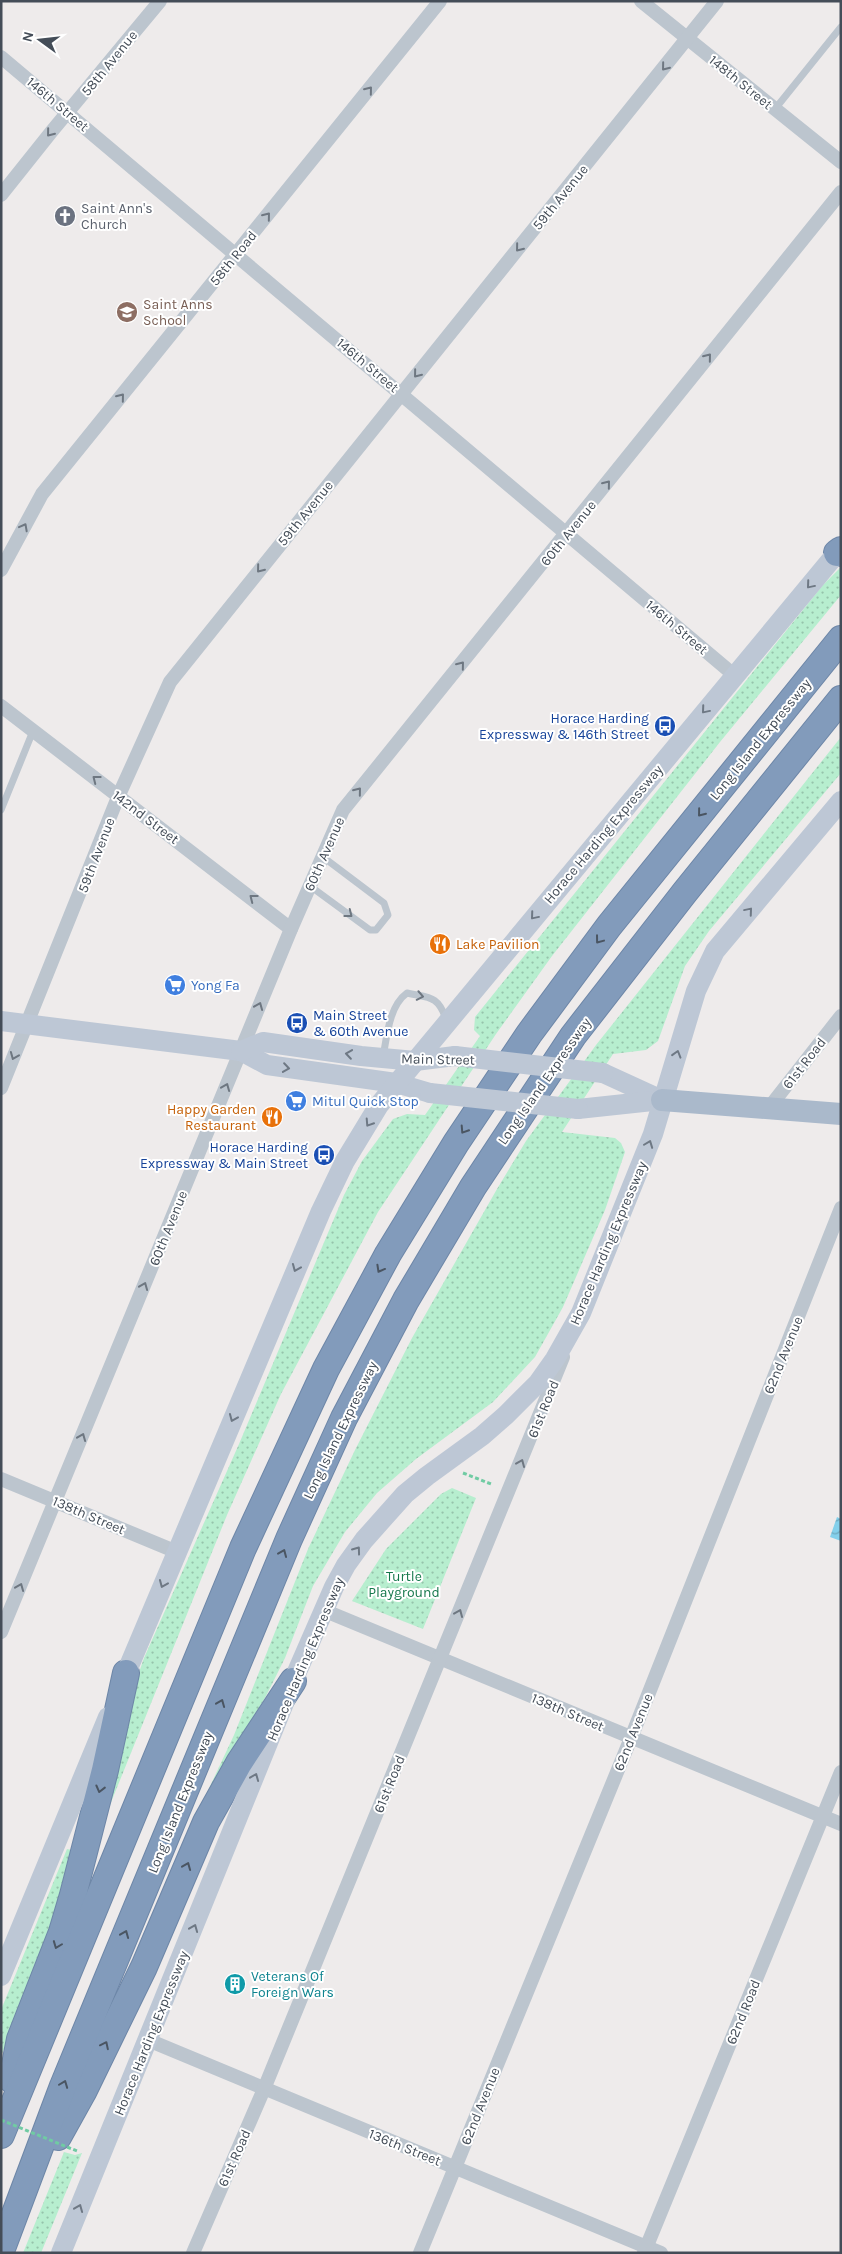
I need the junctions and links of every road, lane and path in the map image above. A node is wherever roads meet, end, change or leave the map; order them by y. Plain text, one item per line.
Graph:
1 (160, 1) edge
2 (440, 1) edge
3 (641, 1) edge
4 (717, 1) edge
5 (841, 27) edge
6 (687, 39) junction
7 (1, 56) edge
8 (775, 109) junction
9 (68, 112) junction
10 (841, 162) edge
11 (841, 192) edge
12 (1, 195) edge
13 (237, 254) junction
14 (402, 393) junction
15 (567, 534) junction
16 (840, 550) edge
17 (1, 570) edge
18 (841, 639) edge
19 (734, 675) junction
20 (841, 699) edge
21 (1, 706) edge
22 (33, 731) junction
23 (118, 797) junction
24 (841, 801) edge
25 (1, 810) edge
26 (322, 857) junction
27 (310, 886) junction
28 (291, 928) junction
29 (841, 1016) edge
30 (1, 1021) edge
31 (447, 1021) junction
32 (27, 1024) junction
33 (241, 1051) junction
34 (382, 1057) junction
35 (415, 1061) junction
36 (396, 1083) junction
37 (1, 1088) edge
38 (662, 1100) junction
39 (768, 1109) junction
40 (841, 1114) edge
41 (841, 1208) edge
42 (581, 1313) junction
43 (463, 1473) dead end
44 (1, 1479) edge
45 (492, 1484) dead end
46 (55, 1501) junction
47 (176, 1552) junction
48 (323, 1610) junction
49 (1, 1632) edge
50 (440, 1658) junction
51 (126, 1673) junction
52 (293, 1681) junction
53 (631, 1738) junction
54 (841, 1772) edge
55 (823, 1816) junction
56 (841, 1824) edge
57 (1, 1976) edge
58 (148, 2040) junction
59 (264, 2089) junction
60 (2, 2129) edge
61 (77, 2152) dead end
62 (454, 2168) junction
63 (17, 2212) junction
64 (646, 2250) edge
65 (1, 2251) edge
66 (61, 2253) edge
67 (193, 2253) edge
68 (420, 2253) edge
69 (661, 2253) edge

1 - 9 street, 58th Avenue
13 -> 2 street, 58th Road
3 - 6 street, 148th Street
4 - 6 street, 59th Avenue
5 - 8 lane
6 - 8 street, 148th Street
6 -> 14 street, 59th Avenue
7 - 9 street, 146th Street
8 - 10 street, 148th Street
9 -> 12 street, 58th Avenue
9 - 13 street, 146th Street
15 -> 11 street, 60th Avenue
13 - 14 street, 146th Street
17 -> 13 street, 58th Road
14 - 15 street, 146th Street
14 -> 23 street, 59th Avenue
15 - 19 street, 146th Street
26 -> 15 street, 60th Avenue
16 -> 19 main road, Horace Harding Expressway
18 -> 60 highway, Long Island Expressway
19 -> 31 main road, Horace Harding Expressway
63 -> 20 highway, Long Island Expressway
21 - 22 street, 142nd Street
23 -> 22 street, 142nd Street
22 - 25 lane
28 -> 23 street, 142nd Street
23 - 32 street, 59th Avenue
38 -> 24 main road, Horace Harding Expressway
26 - 27 street, 60th Avenue
27 -> 26 lane
27 - 28 street, 60th Avenue
33 -> 28 street, 60th Avenue
29 - 39 street, 61st Road
30 - 32 main road, Main Street
34 -> 31 lane
31 - 35 main road, Horace Harding Expressway
32 - 33 main road, Main Street
32 -> 37 street, 59th Avenue
34 -> 33 main road, Main Street
33 -> 36 main road, Main Street
46 -> 33 street, 60th Avenue
34 - 35 main road, Main Street
35 - 36 main road, Horace Harding Expressway
35 - 38 main road, Main Street, bridge
36 - 38 main road, Main Street, bridge
36 -> 47 main road, Horace Harding Expressway
38 - 39 main road, Main Street
42 -> 38 main road, Horace Harding Expressway
39 - 40 main road, Main Street
41 - 53 street, 62nd Avenue
48 -> 42 main road, Horace Harding Expressway
50 -> 42 street, 61st Road
43 - 45 path
44 - 46 street, 138th Street
46 - 47 street, 138th Street
49 -> 46 street, 60th Avenue
47 -> 51 main road, Horace Harding Expressway
48 - 50 street, 138th Street
48 - 52 main road, Horace Harding Expressway
50 - 53 street, 138th Street
50 - 59 street, 61st Road
51 - 57 main road, Horace Harding Expressway
51 -> 60 highway
58 -> 52 main road, Horace Harding Expressway
63 -> 52 highway
53 - 55 street, 138th Street
53 - 62 street, 62nd Avenue
54 - 55 street, 62nd Road
55 - 56 street, 138th Street
55 - 64 street, 62nd Road
58 - 59 street, 136th Street
66 -> 58 main road, Horace Harding Expressway
59 - 62 street, 136th Street
59 - 67 street, 61st Road
60 - 61 path, bridge
62 - 64 street, 136th Street
62 - 68 street, 62nd Avenue
63 - 65 highway, Long Island Expressway
64 - 69 street, 136th Street

